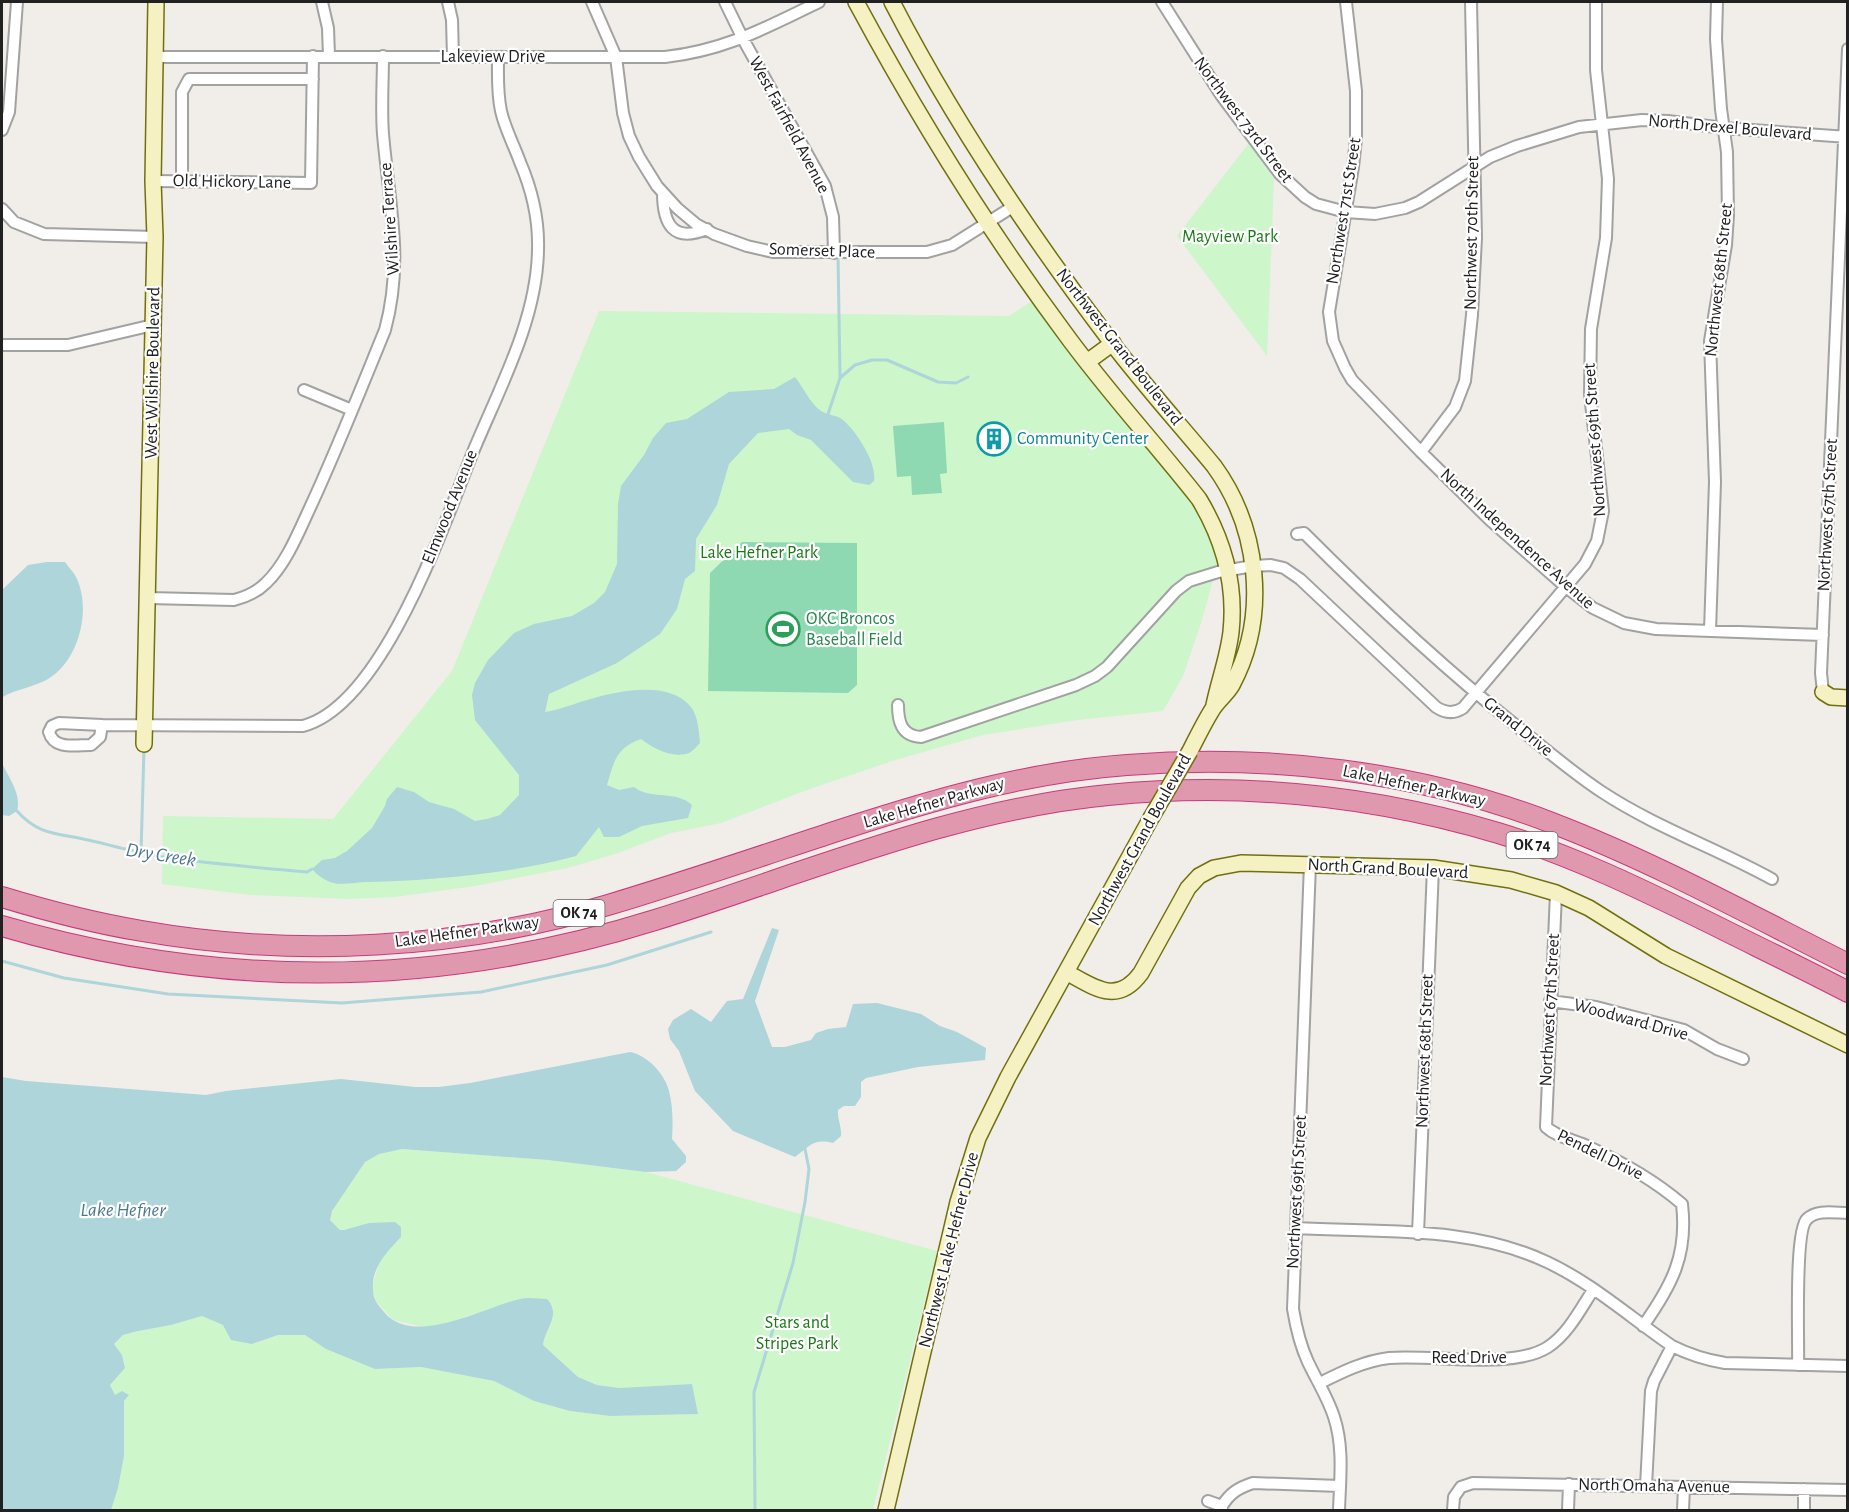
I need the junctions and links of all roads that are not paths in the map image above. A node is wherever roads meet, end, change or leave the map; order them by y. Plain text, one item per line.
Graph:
1 (17, 2) edge
2 (156, 2) edge
3 (322, 2) edge
4 (448, 2) edge
5 (592, 2) edge
6 (725, 2) edge
7 (819, 2) edge
8 (856, 2) edge
9 (892, 2) edge
10 (1162, 2) edge
11 (1346, 2) edge
12 (1471, 2) edge
13 (1596, 2) edge
14 (1718, 2) edge
15 (742, 39) junction
16 (1848, 49) edge
17 (313, 56) junction
18 (329, 56) junction
19 (383, 56) junction
20 (155, 57) junction
21 (453, 57) junction
22 (498, 57) junction
23 (616, 57) junction
24 (313, 79) junction
25 (1602, 124) junction
26 (1724, 128) junction
27 (2, 130) edge
28 (1846, 137) edge
29 (1474, 166) junction
30 (153, 181) junction
31 (182, 182) junction
32 (663, 193) junction
33 (1014, 206) junction
34 (2, 208) edge
35 (1346, 212) junction
36 (988, 224) junction
37 (707, 230) junction
38 (156, 237) junction
39 (834, 253) junction
40 (153, 325) junction
41 (1113, 344) junction
42 (2, 345) edge
43 (1088, 362) junction
44 (1352, 380) joint
45 (304, 390) dead end
46 (352, 410) junction
47 (1421, 452) junction
48 (1297, 534) dead end
49 (1253, 566) junction
50 (1228, 570) junction
51 (1566, 587) junction
52 (148, 598) junction
53 (1710, 631) junction
54 (1823, 635) junction
55 (1823, 692) joint
56 (1476, 694) junction
57 (1848, 698) edge
58 (898, 705) dead end
59 (1210, 713) junction
60 (102, 725) dead end
61 (145, 725) junction
62 (144, 744) dead end
63 (1310, 864) junction
64 (1433, 868) junction
65 (1772, 879) dead end
66 (1556, 893) junction
67 (2, 897) edge
68 (2, 926) edge
69 (1848, 964) edge
70 (1066, 972) junction
71 (1844, 991) edge
72 (1550, 1001) junction
73 (1848, 1045) edge
74 (1743, 1059) dead end
75 (1546, 1127) joint
76 (1848, 1213) edge
77 (1296, 1228) junction
78 (1418, 1234) junction
79 (1593, 1290) junction
80 (1643, 1326) junction
81 (1672, 1346) junction
82 (1798, 1365) junction
83 (1848, 1366) edge
84 (1320, 1383) junction
85 (1569, 1484) junction
86 (1340, 1486) junction
87 (1646, 1486) junction
88 (1684, 1487) junction
89 (1804, 1489) junction
90 (1848, 1490) edge
91 (1208, 1501) dead end
92 (1222, 1508) edge
93 (886, 1510) edge
94 (1339, 1510) edge
95 (1453, 1510) edge
96 (1568, 1510) edge
97 (1683, 1510) edge
98 (1804, 1510) edge

1 - 27 street
2 - 20 street, West Wilshire Boulevard
3 - 18 street
4 - 21 street
5 - 23 street, Somerset Place
6 - 15 street, West Fairfield Avenue
7 - 15 street, Lakeview Drive
8 - 36 street, Northwest Grand Boulevard
9 - 33 street, Northwest Grand Boulevard
10 - 35 street, Northwest 73rd Street
11 - 35 street, Northwest 71st Street
12 - 29 street, Northwest 70th Street
13 - 25 street, Northwest 69th Street
14 - 26 street, Northwest 68th Street
15 - 23 street, Lakeview Drive
15 - 39 street, West Fairfield Avenue
16 - 28 street, Northwest 67th Street
17 - 18 street, Lakeview Drive
17 - 20 street, Lakeview Drive
17 - 24 street
18 - 19 street, Lakeview Drive
19 - 21 street, Lakeview Drive
19 - 46 street, Wilshire Terrace
20 - 30 street, West Wilshire Boulevard
21 - 22 street, Lakeview Drive
22 - 23 street, Lakeview Drive
22 - 61 street, Elmwood Avenue
23 - 32 street, Somerset Place
24 - 31 street
24 - 31 street, Old Hickory Lane
25 - 26 street, North Drexel Boulevard
25 - 29 street, North Drexel Boulevard
25 - 51 street, Northwest 69th Street
26 - 28 street, North Drexel Boulevard
26 - 53 street, Northwest 68th Street
28 - 54 street, Northwest 67th Street
29 - 35 street, North Drexel Boulevard
29 - 47 street, Northwest 70th Street
30 - 31 street, Old Hickory Lane
30 - 38 street, West Wilshire Boulevard
32 - 37 street, Somerset Place
32 - 37 street
33 - 36 street, Somerset Place
33 - 41 street, Northwest Grand Boulevard
34 - 38 street
35 - 44 street, Northwest 71st Street
36 - 39 street, Somerset Place
36 - 43 street, Northwest Grand Boulevard
37 - 39 street, Somerset Place
38 - 40 street, West Wilshire Boulevard
40 - 42 street
40 - 52 street, West Wilshire Boulevard
41 - 43 street
41 - 49 street, Northwest Grand Boulevard
43 - 50 street, Northwest Grand Boulevard
44 - 47 street, North Independence Avenue
45 - 46 street
46 - 52 street, Wilshire Terrace
47 - 51 street, North Independence Avenue
48 - 56 street, Grand Drive
49 - 50 street
49 - 56 street
49 - 59 street, Northwest Grand Boulevard
50 - 58 street
50 - 59 street, Northwest Grand Boulevard
51 - 53 street, North Independence Avenue
51 - 56 street, Northwest 69th Street
52 - 61 street, West Wilshire Boulevard
53 - 54 street, North Independence Avenue
54 - 55 street, Northwest 67th Street
55 - 57 street
56 - 65 street, Grand Drive
59 - 70 street, Northwest Grand Boulevard, bridge
60 - 61 street, Elmwood Avenue
61 - 62 street, West Wilshire Boulevard
63 - 64 street, North Grand Boulevard
63 - 70 street, North Grand Boulevard
63 - 77 street, Northwest 69th Street
64 - 66 street, North Grand Boulevard
64 - 78 street, Northwest 68th Street
66 - 72 street, Northwest 67th Street
66 - 73 street, North Grand Boulevard
67 - 69 highway, Lake Hefner Parkway / OK 74
68 - 71 highway, Lake Hefner Parkway / OK 74
70 - 93 street, Northwest Lake Hefner Drive
72 - 74 street, Woodward Drive
72 - 75 street, Northwest 67th Street
75 - 80 street, Pendell Drive
76 - 82 street
77 - 78 street
77 - 84 street, Northwest 69th Street
78 - 79 street
79 - 80 street
79 - 84 street, Reed Drive
80 - 81 street
81 - 82 street
81 - 87 street
82 - 83 street
84 - 86 street, Northwest 69th Street
85 - 87 street, North Omaha Avenue
85 - 95 street, North Omaha Avenue
85 - 96 street
86 - 92 street
86 - 94 street, Northwest 69th Street
87 - 88 street, North Omaha Avenue
88 - 89 street, North Omaha Avenue
88 - 97 street
89 - 90 street, North Omaha Avenue
89 - 98 street
91 - 92 street

